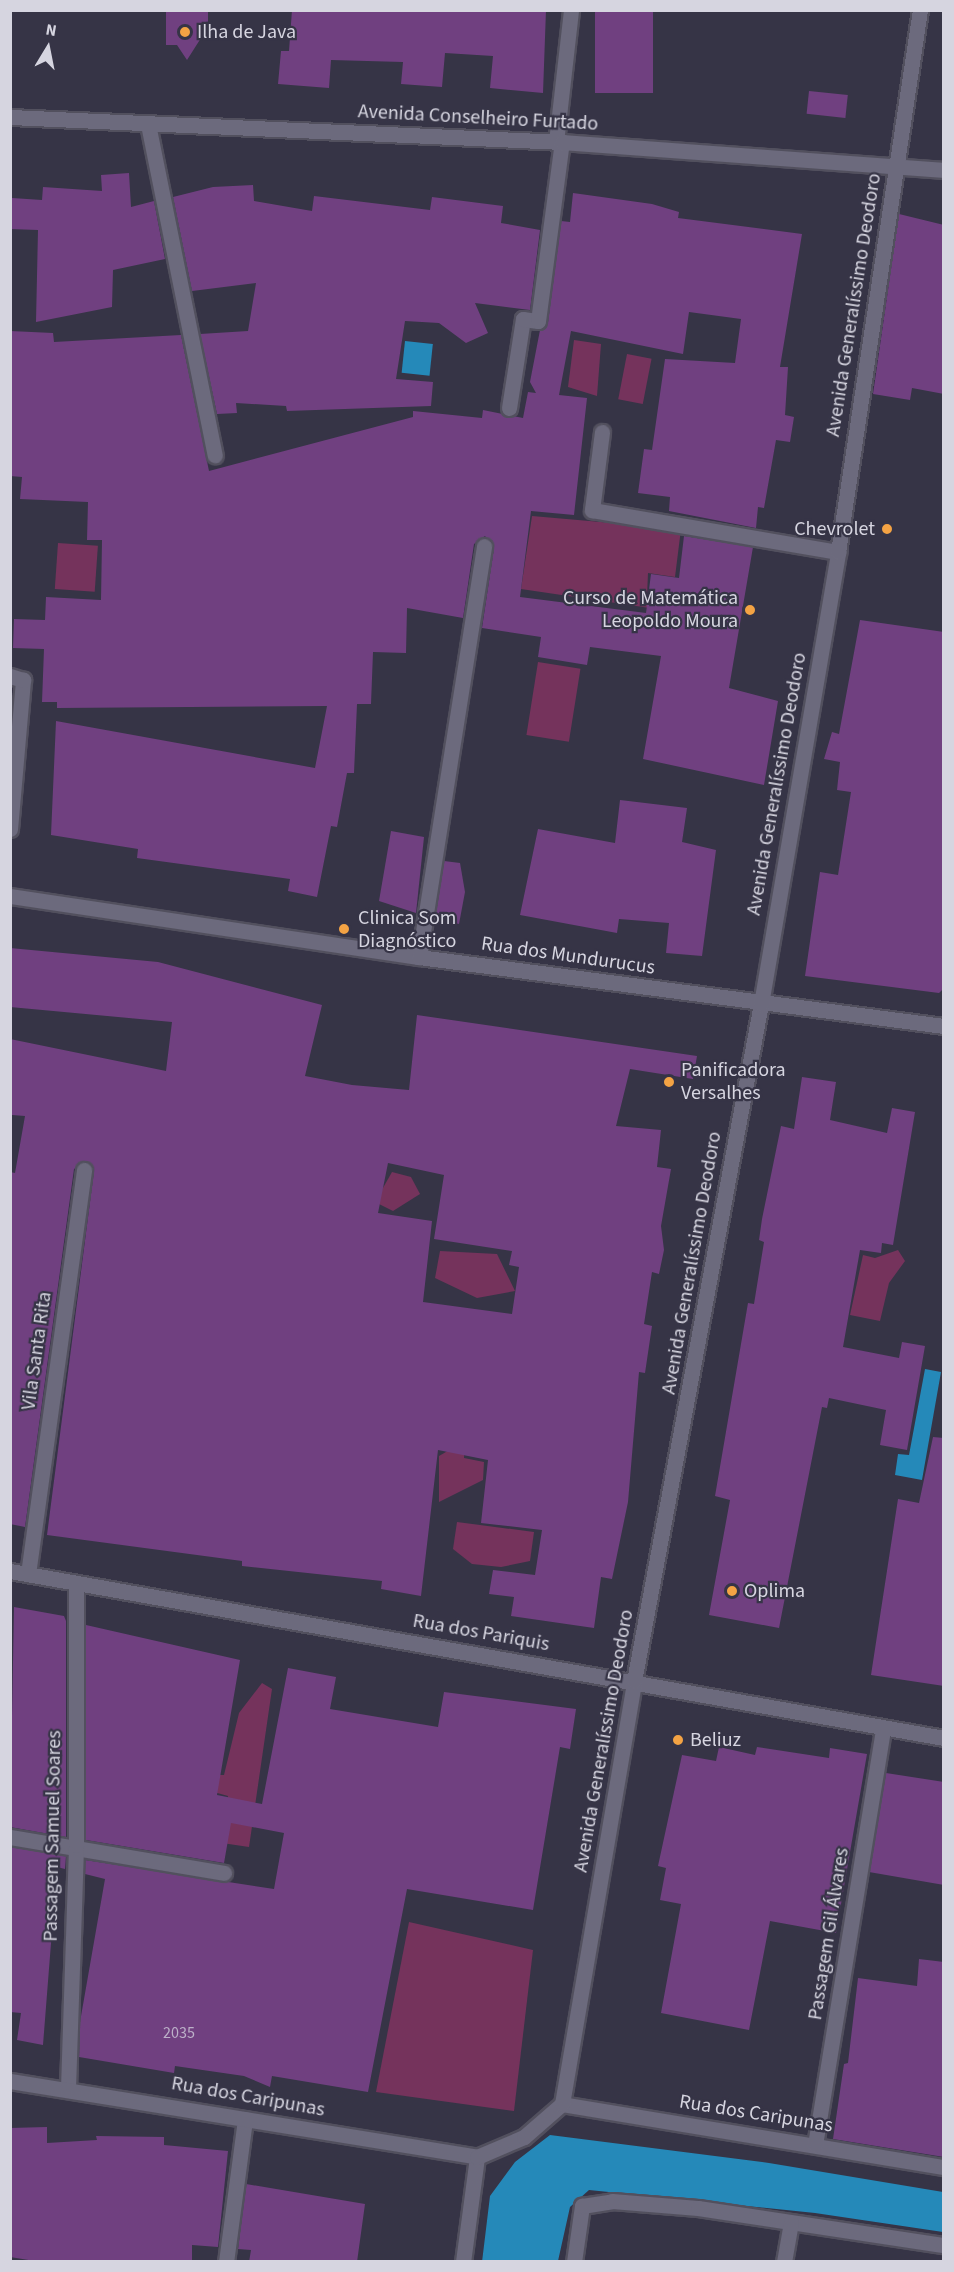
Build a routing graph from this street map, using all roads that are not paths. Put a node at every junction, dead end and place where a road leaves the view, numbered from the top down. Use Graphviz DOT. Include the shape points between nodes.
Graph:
graph roads {
  1 [pos="572,10"];
  2 [pos="920,10"];
  3 [pos="10,117"];
  4 [pos="148,124"];
  5 [pos="559,142"];
  6 [pos="896,167"];
  7 [pos="944,170"];
  8 [pos="509,408"];
  9 [pos="602,432"];
  10 [pos="215,454"];
  11 [pos="483,546"];
  12 [pos="838,552"];
  13 [pos="17,678"];
  14 [pos="10,829"];
  15 [pos="10,896"];
  16 [pos="419,957"];
  17 [pos="761,1004"];
  18 [pos="944,1026"];
  19 [pos="84,1170"];
  20 [pos="10,1571"];
  21 [pos="28,1574"];
  22 [pos="76,1584"];
  23 [pos="634,1681"];
  24 [pos="884,1729"];
  25 [pos="944,1738"];
  26 [pos="10,1837"];
  27 [pos="76,1845"];
  28 [pos="224,1873"];
  29 [pos="10,2080"];
  30 [pos="68,2088"];
  31 [pos="562,2104"];
  32 [pos="245,2119"];
  33 [pos="815,2145"];
  34 [pos="477,2157"];
  35 [pos="944,2167"];
  36 [pos="791,2223"];
  37 [pos="944,2245"];
  38 [pos="226,2262"];
  39 [pos="463,2262"];
  40 [pos="574,2262"];
  41 [pos="784,2262"];
  1 -- 5 [label="street"];
  2 -- 6 [label="street, Avenida Generalíssimo Deodoro"];
  3 -- 4 [label="street, Avenida Conselheiro Furtado"];
  4 -- 5 [label="street, Avenida Conselheiro Furtado"];
  4 -- 10 [label="street"];
  5 -- 6 [label="street, Avenida Conselheiro Furtado"];
  5 -- 8 [label="street" via="538,321 523,319"];
  6 -- 7 [label="street, Avenida Conselheiro Furtado"];
  6 -- 12 [label="street, Avenida Generalíssimo Deodoro"];
  9 -- 12 [label="street" via="592,510"];
  11 -- 16 [label="street"];
  12 -- 17 [label="street, Avenida Generalíssimo Deodoro"];
  13 -- 14 [label="street"];
  15 -- 16 [label="street, Rua dos Mundurucus"];
  16 -- 17 [label="street, Rua dos Mundurucus"];
  17 -- 18 [label="street, Rua dos Mundurucus"];
  17 -- 23 [label="street, Avenida Generalíssimo Deodoro"];
  19 -- 21 [label="street, Vila Santa Rita"];
  20 -- 21 [label="street, Rua dos Pariquis"];
  21 -- 22 [label="street, Rua dos Pariquis"];
  22 -- 23 [label="street, Rua dos Pariquis"];
  22 -- 27 [label="street, Passagem Samuel Soares"];
  23 -- 24 [label="street, Rua dos Pariquis"];
  23 -- 31 [label="street, Avenida Generalíssimo Deodoro"];
  24 -- 25 [label="street, Rua dos Pariquis"];
  24 -- 33 [label="street, Passagem Gil Álvares"];
  26 -- 27 [label="street"];
  27 -- 28 [label="street"];
  27 -- 30 [label="street, Passagem Samuel Soares"];
  29 -- 30 [label="street, Rua dos Caripunas"];
  30 -- 32 [label="street, Rua dos Caripunas"];
  31 -- 33 [label="street, Rua dos Caripunas"];
  31 -- 34 [label="street" via="524,2137"];
  32 -- 34 [label="street, Rua dos Caripunas"];
  32 -- 38 [label="street"];
  33 -- 35 [label="street, Rua dos Caripunas"];
  34 -- 39 [label="street"];
  36 -- 37 [label="street"];
  36 -- 40 [label="street" via="612,2201 582,2206"];
  36 -- 41 [label="street"];
}
